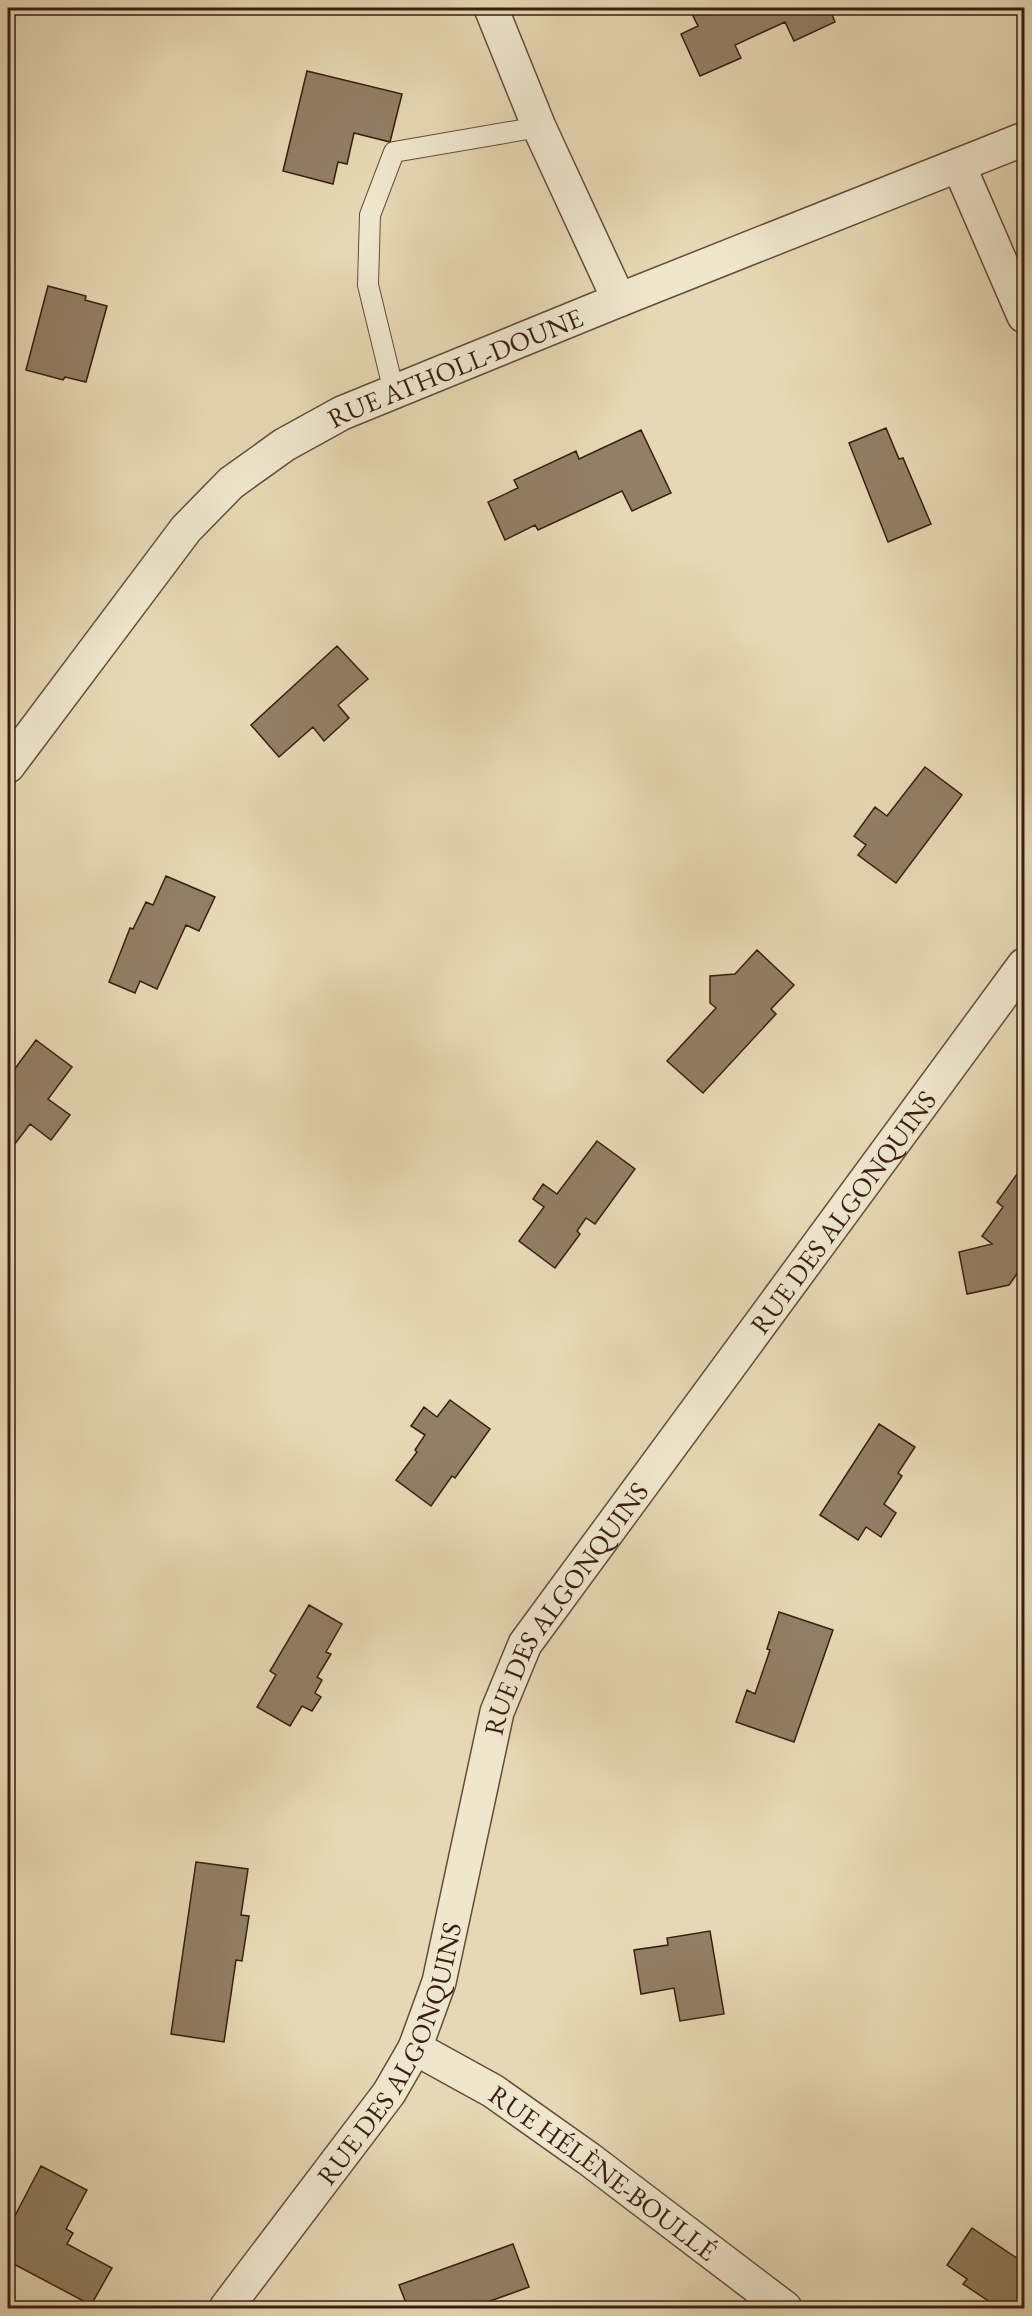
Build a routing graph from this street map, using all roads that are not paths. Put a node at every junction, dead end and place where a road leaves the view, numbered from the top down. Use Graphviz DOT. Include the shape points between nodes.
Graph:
graph roads {
  1 [pos="490,8"];
  2 [pos="539,127"];
  3 [pos="1024,139"];
  4 [pos="959,166"];
  5 [pos="619,300"];
  6 [pos="1024,316"];
  7 [pos="394,392"];
  8 [pos="8,766"];
  9 [pos="1024,965"];
  10 [pos="415,2048"];
  11 [pos="226,2308"];
  12 [pos="785,2308"];
  1 -- 2 [label="street"];
  2 -- 5 [label="street"];
  2 -- 7 [label="lane" via="394,152 370,215 368,285"];
  3 -- 4 [label="street, RUE ATHOLL-DOUNE"];
  4 -- 5 [label="street, RUE ATHOLL-DOUNE"];
  4 -- 6 [label="street"];
  5 -- 7 [label="street, RUE ATHOLL-DOUNE"];
  7 -- 8 [label="street, RUE ATHOLL-DOUNE" via="342,413 284,445 231,483 186,529"];
  9 -- 10 [label="street, RUE DES ALGONQUINS" via="525,1644 498,1712 439,1982"];
  10 -- 11 [label="street, RUE DES ALGONQUINS" via="389,2093"];
  10 -- 12 [label="street, RUE HÉLÈNE-BOULLÉ" via="503,2098"];
}
